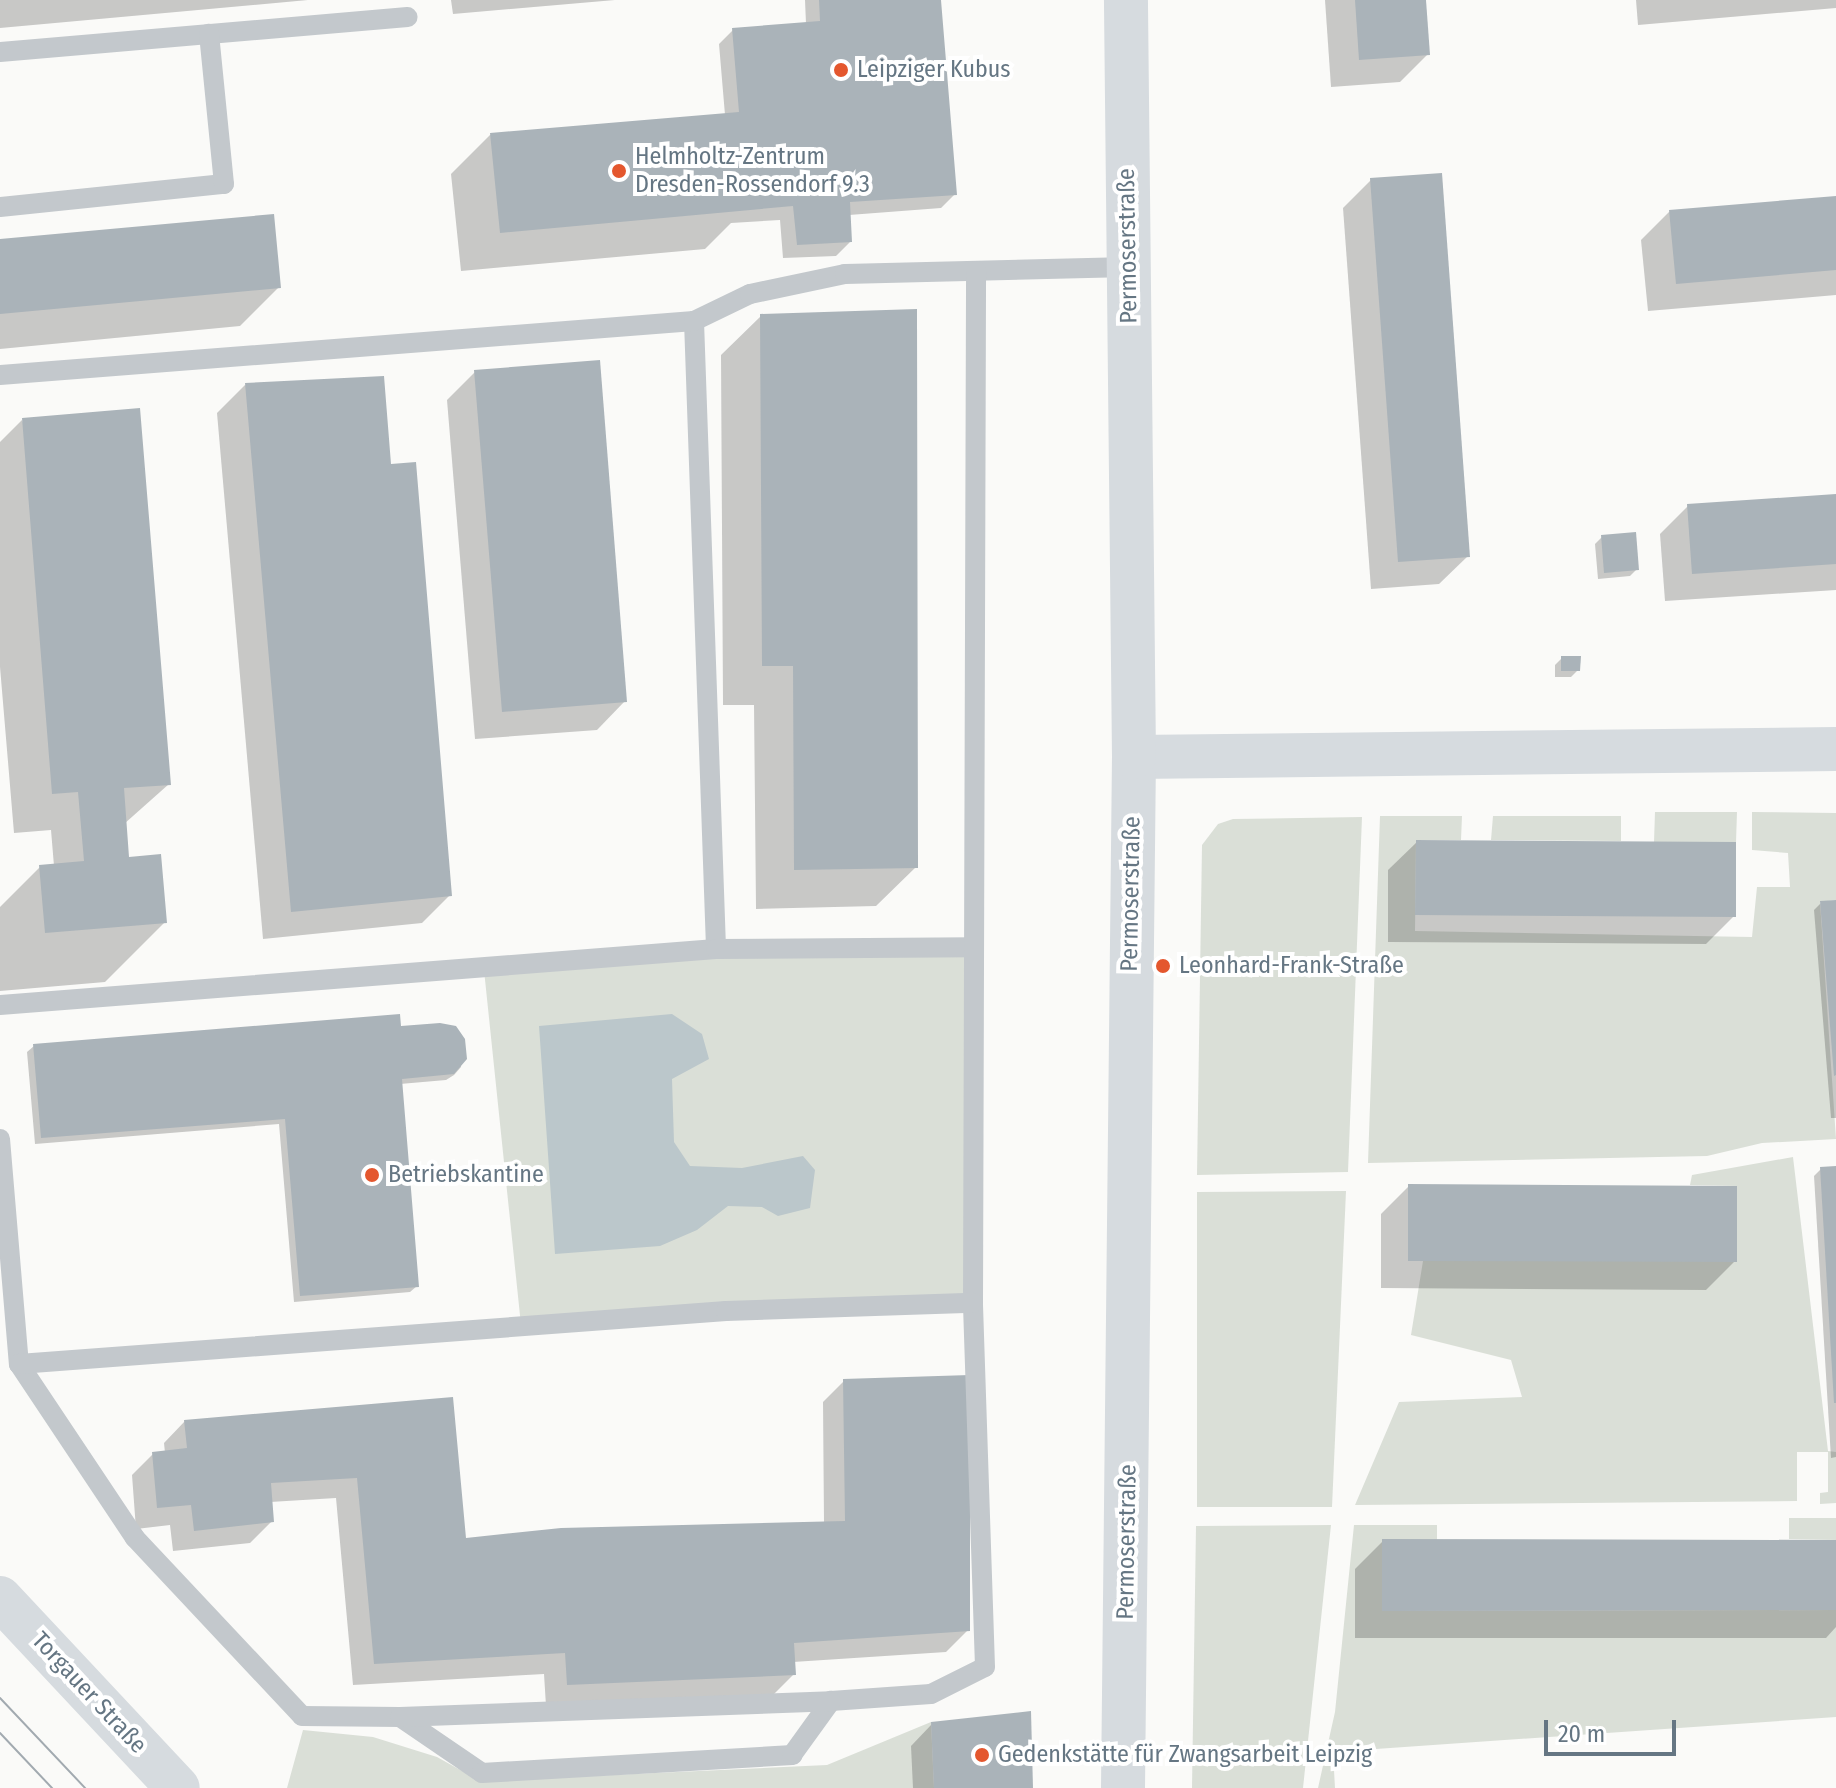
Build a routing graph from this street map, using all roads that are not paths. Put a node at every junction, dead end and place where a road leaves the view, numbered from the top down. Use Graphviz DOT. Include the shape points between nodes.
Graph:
graph roads {
  1 [pos="1126,0"];
  2 [pos="407,17"];
  3 [pos="209,34"];
  4 [pos="0,52"];
  5 [pos="0,207"];
  6 [pos="1129,267"];
  7 [pos="976,271"];
  8 [pos="694,321"];
  9 [pos="0,375"];
  10 [pos="1836,749"];
  11 [pos="1134,757"];
  12 [pos="972,947"];
  13 [pos="716,949"];
  14 [pos="0,1005"];
  15 [pos="0,1139"];
  16 [pos="973,1303"];
  17 [pos="19,1364"];
  18 [pos="0,1598"];
  19 [pos="831,1701"];
  20 [pos="400,1717"];
  21 [pos="178,1788"];
  22 [pos="1123,1788"];
  1 -- 6 [label="main road, Permoserstraße"];
  2 -- 3 [label="lane"];
  3 -- 4 [label="lane"];
  3 -- 5 [label="lane" via="224,184"];
  6 -- 7 [label="lane"];
  6 -- 11 [label="main road, Permoserstraße"];
  7 -- 8 [label="lane" via="795,280"];
  7 -- 12 [label="lane"];
  8 -- 9 [label="lane"];
  8 -- 13 [label="lane"];
  10 -- 11 [label="main road"];
  11 -- 22 [label="main road, Permoserstraße"];
  12 -- 13 [label="lane"];
  12 -- 16 [label="lane"];
  13 -- 14 [label="lane"];
  15 -- 17 [label="lane"];
  16 -- 17 [label="lane" via="695,1313"];
  16 -- 19 [label="lane" via="985,1667 931,1694"];
  17 -- 20 [label="lane" via="135,1538 302,1716"];
  18 -- 21 [label="main road, Torgauer Straße"];
  19 -- 20 [label="lane"];
  19 -- 20 [label="lane" via="792,1755 482,1773"];
}
